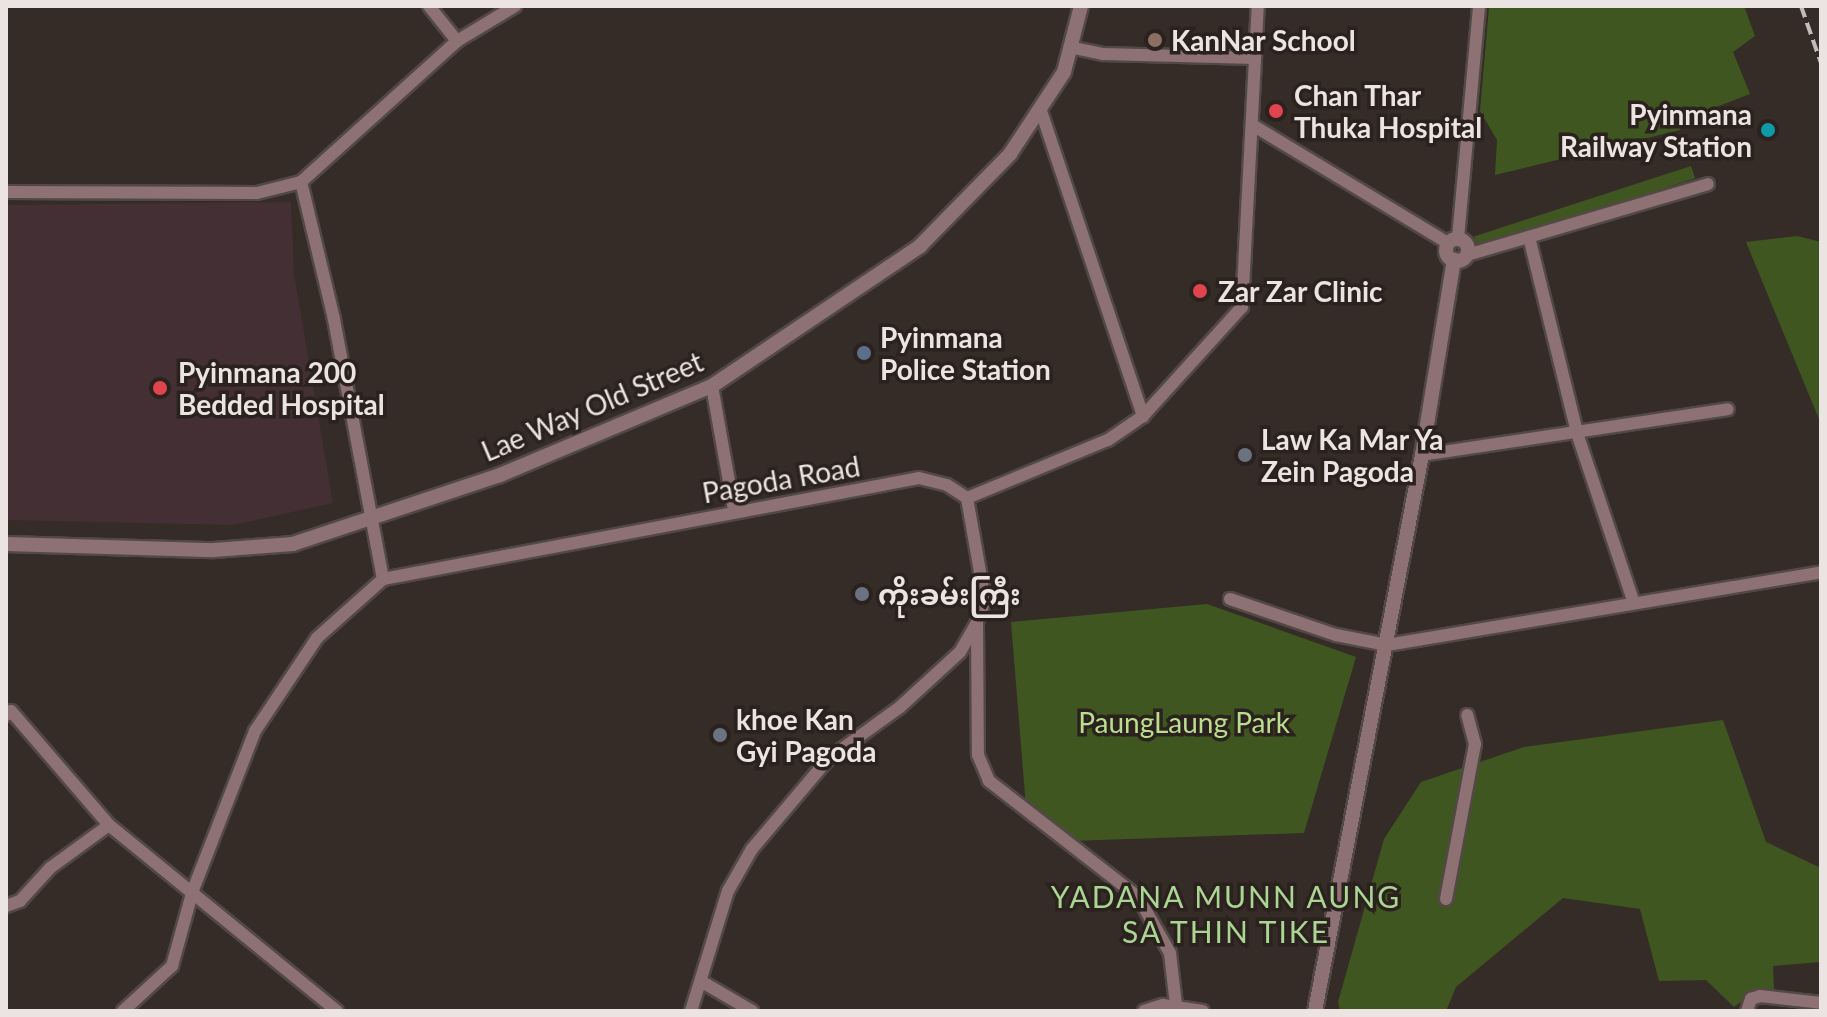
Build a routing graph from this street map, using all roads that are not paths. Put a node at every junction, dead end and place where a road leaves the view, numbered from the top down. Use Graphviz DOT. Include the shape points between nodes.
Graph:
graph roads {
  1 [pos="429,6"];
  2 [pos="515,6"];
  3 [pos="1081,6"];
  4 [pos="1258,6"];
  5 [pos="1479,6"];
  6 [pos="457,41"];
  7 [pos="1074,48"];
  8 [pos="1255,58"];
  9 [pos="1041,111"];
  10 [pos="1254,126"];
  11 [pos="301,182"];
  12 [pos="1708,184"];
  13 [pos="6,192"];
  14 [pos="1529,237"];
  15 [pos="1453,241"];
  16 [pos="1460,258"];
  17 [pos="712,386"];
  18 [pos="1728,409"];
  19 [pos="1143,416"];
  20 [pos="1577,433"];
  21 [pos="1422,455"];
  22 [pos="967,498"];
  23 [pos="734,509"];
  24 [pos="369,514"];
  25 [pos="6,544"];
  26 [pos="1821,572"];
  27 [pos="383,579"];
  28 [pos="1230,599"];
  29 [pos="1634,603"];
  30 [pos="977,622"];
  31 [pos="1387,645"];
  32 [pos="8,711"];
  33 [pos="1467,715"];
  34 [pos="109,825"];
  35 [pos="193,890"];
  36 [pos="1446,899"];
  37 [pos="6,906"];
  38 [pos="704,983"];
  39 [pos="1821,1003"];
  40 [pos="319,1005"];
  41 [pos="1176,1005"];
  42 [pos="123,1011"];
  43 [pos="337,1011"];
  44 [pos="691,1011"];
  45 [pos="752,1011"];
  46 [pos="1144,1011"];
  47 [pos="1203,1011"];
  48 [pos="1315,1011"];
  49 [pos="1747,1011"];
  1 -- 6 [label="street"];
  2 -- 6 [label="street"];
  3 -- 7 [label="street, Lae Way Old Street"];
  4 -- 8 [label="street"];
  5 -- 15 [label="street"];
  6 -- 11 [label="street"];
  7 -- 8 [label="street" via="1103,54"];
  7 -- 9 [label="street, Lae Way Old Street"];
  8 -- 10 [label="street"];
  9 -- 17 [label="street, Lae Way Old Street" via="1010,154 920,246"];
  9 -- 19 [label="street"];
  10 -- 15 [label="street"];
  10 -- 19 [label="street" via="1242,307"];
  11 -- 13 [label="street" via="257,193"];
  11 -- 24 [label="street" via="334,319"];
  12 -- 14 [label="street"];
  14 -- 16 [label="street"];
  14 -- 20 [label="street"];
  15 -- 16 [label="street" via="1446,253"];
  16 -- 21 [label="street"];
  17 -- 23 [label="street"];
  17 -- 24 [label="street, Lae Way Old Street" via="500,475"];
  18 -- 20 [label="street"];
  19 -- 22 [label="street" via="1108,440"];
  20 -- 21 [label="street"];
  20 -- 29 [label="street"];
  21 -- 31 [label="street"];
  22 -- 23 [label="street, Pagoda Road" via="947,485 919,478"];
  22 -- 30 [label="street" via="985,600"];
  23 -- 27 [label="street, Pagoda Road"];
  24 -- 25 [label="street, Lae Way Old Street" via="293,544 252,549"];
  24 -- 27 [label="street"];
  26 -- 29 [label="street"];
  27 -- 35 [label="street" via="317,638 288,676 255,731"];
  28 -- 31 [label="street" via="1336,635"];
  29 -- 31 [label="street"];
  30 -- 38 [label="street" via="960,652 828,759 752,849 728,891"];
  30 -- 41 [label="street" via="978,755 989,781 1138,897 1170,953"];
  31 -- 48 [label="street"];
  32 -- 34 [label="street"];
  33 -- 36 [label="street" via="1475,744"];
  34 -- 35 [label="street"];
  34 -- 37 [label="street" via="50,868 20,901"];
  35 -- 40 [label="street"];
  35 -- 42 [label="street" via="172,966"];
  38 -- 44 [label="street"];
  38 -- 45 [label="street"];
  39 -- 49 [label="street" via="1760,996 1751,999"];
  40 -- 43 [label="street"];
  41 -- 46 [label="street"];
  41 -- 47 [label="street"];
}
